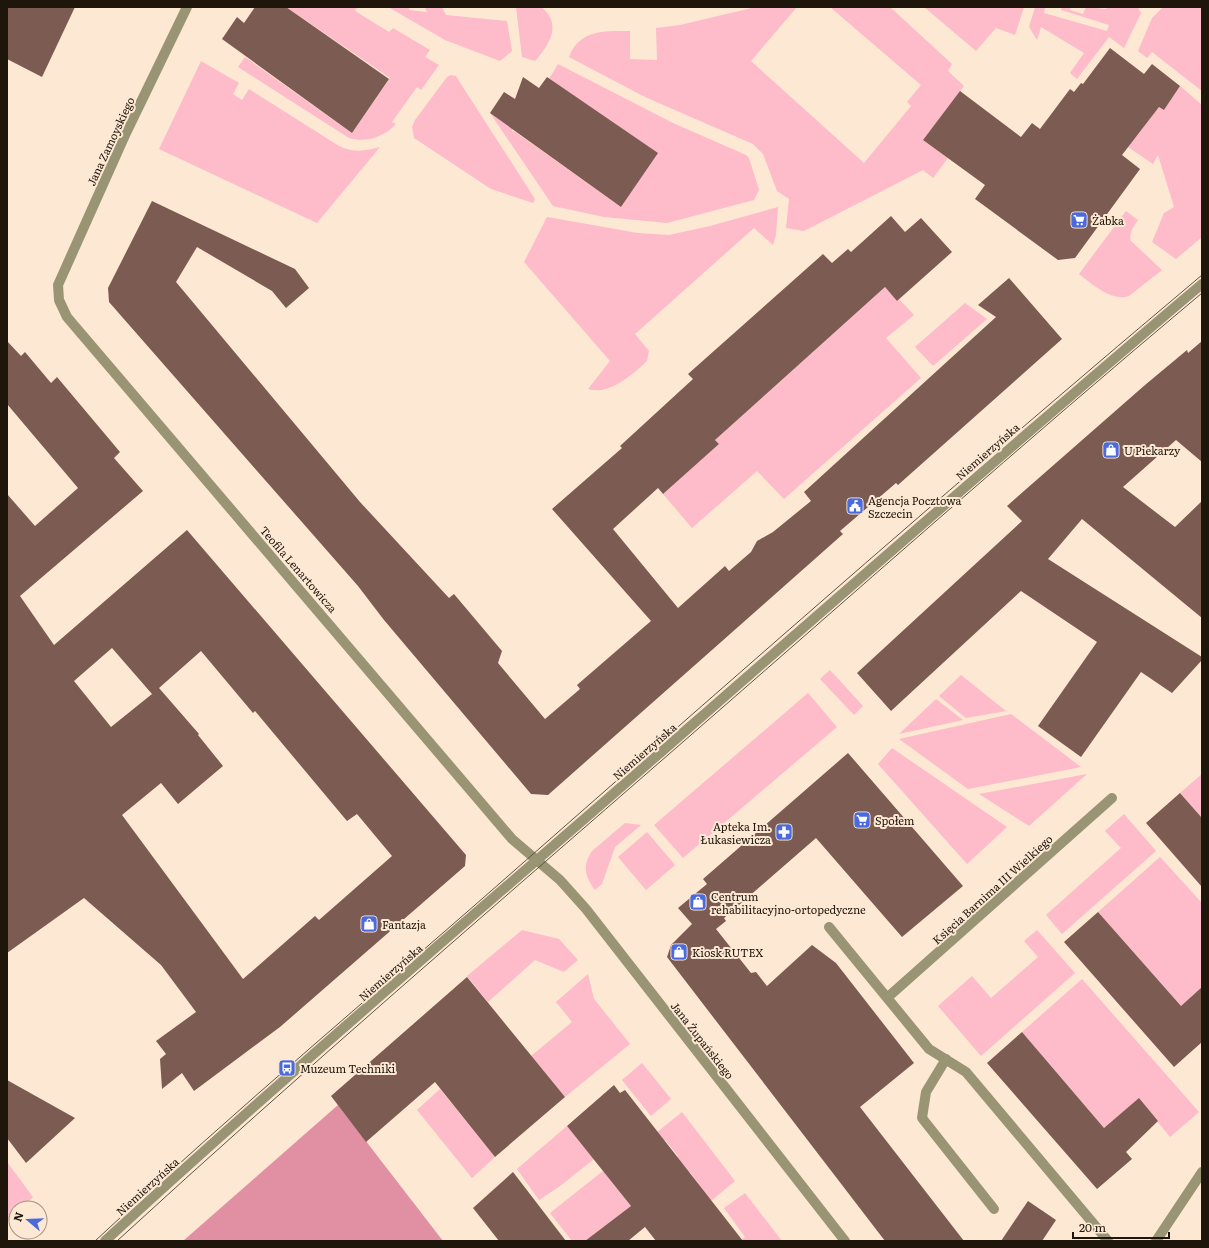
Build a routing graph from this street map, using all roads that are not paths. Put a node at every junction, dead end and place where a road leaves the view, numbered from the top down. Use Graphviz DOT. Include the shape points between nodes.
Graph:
graph roads {
  1 [pos="187,7"];
  2 [pos="1202,284"];
  3 [pos="58,285"];
  4 [pos="1112,798"];
  5 [pos="538,859"];
  6 [pos="828,927"];
  7 [pos="888,997"];
  8 [pos="946,1059"];
  9 [pos="1202,1172"];
  10 [pos="994,1209"];
  11 [pos="105,1241"];
  12 [pos="845,1241"];
  13 [pos="1108,1241"];
  14 [pos="1156,1241"];
  1 -- 3 [label="street, Jana Zamoyskiego" via="126,133"];
  2 -- 5 [label="street, Niemierzyńska" via="1065,399"];
  3 -- 5 [label="street, Teofila Lenartowicza" via="59,300 67,317 512,839"];
  4 -- 7 [label="street, Księcia Barnima III Wielkiego"];
  5 -- 11 [label="street, Niemierzyńska"];
  5 -- 12 [label="street, Jana Żupańskiego" via="560,880 594,920"];
  6 -- 7 [label="street"];
  7 -- 8 [label="street" via="929,1049"];
  8 -- 10 [label="street" via="926,1092 922,1118"];
  8 -- 13 [label="street" via="966,1072"];
  9 -- 14 [label="street"];
}
